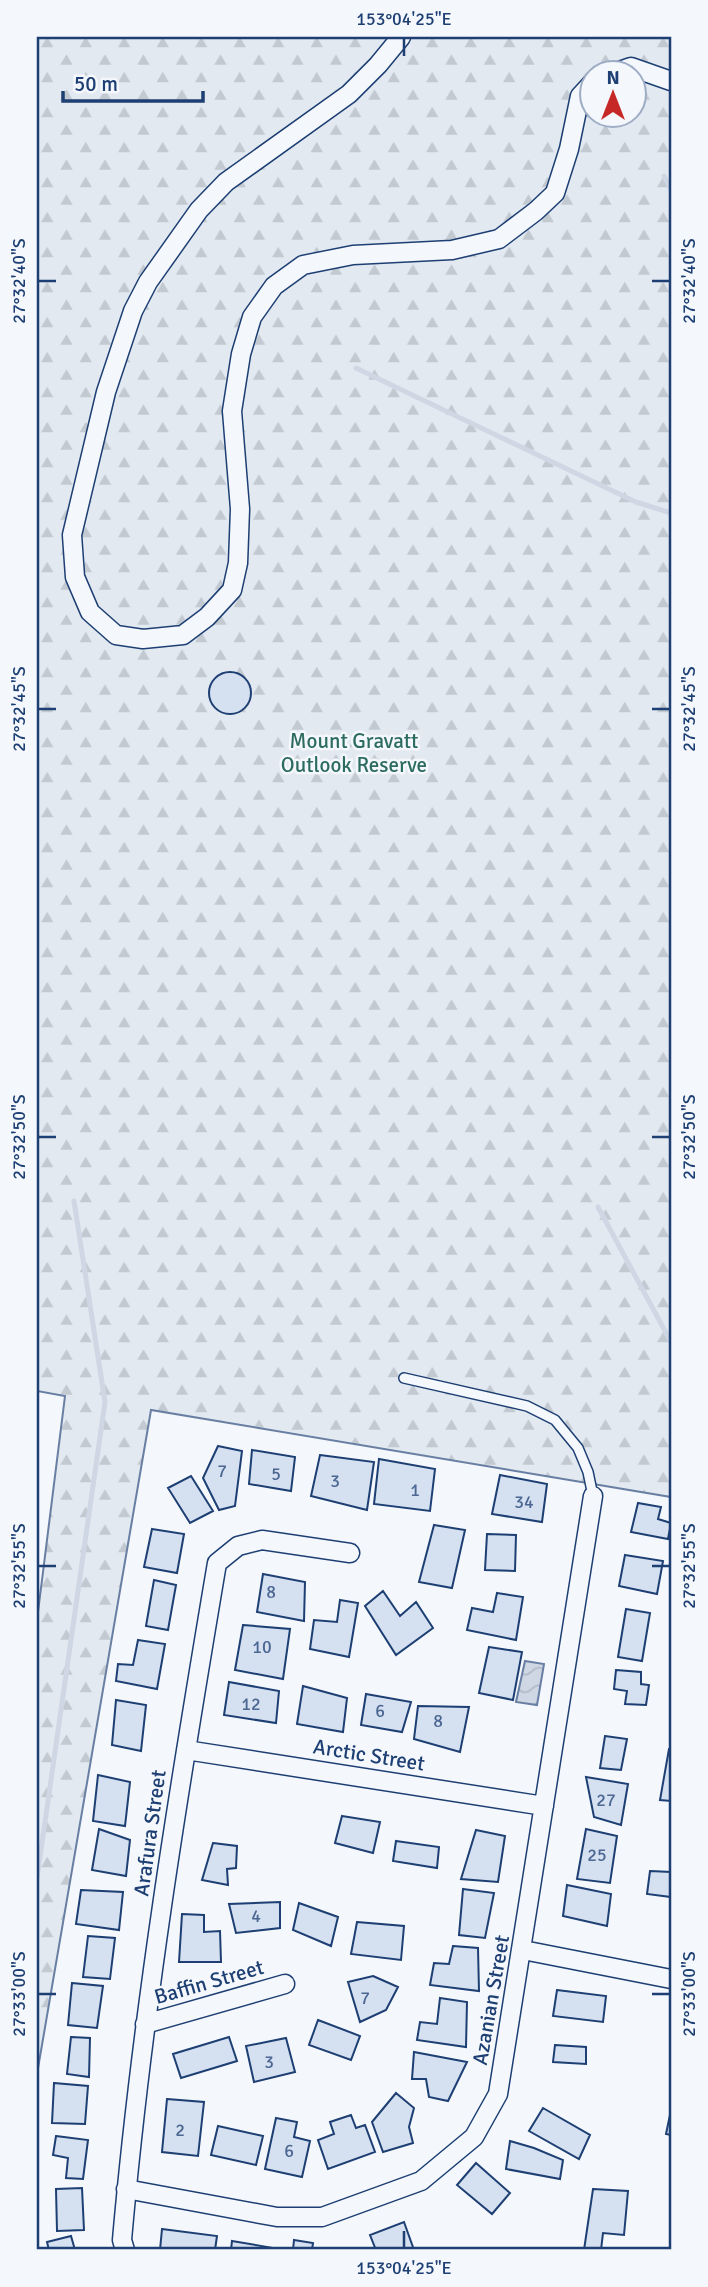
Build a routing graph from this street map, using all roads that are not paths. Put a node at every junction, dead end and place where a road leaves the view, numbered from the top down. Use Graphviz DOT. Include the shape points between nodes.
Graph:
graph roads {
  1 [pos="401,37"];
  2 [pos="648,73"];
  3 [pos="671,80"];
  4 [pos="578,106"];
  5 [pos="404,1378"];
  6 [pos="593,1496"];
  7 [pos="350,1553"];
  8 [pos="186,1750"];
  9 [pos="544,1806"];
  10 [pos="523,1950"];
  11 [pos="671,1979"];
  12 [pos="285,1984"];
  13 [pos="145,2024"];
  14 [pos="126,2189"];
  15 [pos="125,2250"];
  1 -- 4 [label="street" via="349,94 226,182 199,210 148,282 133,312 106,392 72,535 75,577 90,612 116,635 143,639 183,635 232,590 240,509 232,411 252,317 274,286 303,265 352,255 452,250 499,239 555,193"];
  2 -- 3 [label="street"];
  5 -- 6 [label="lane" via="527,1406 555,1420 578,1448"];
  6 -- 9 [label="street, Azanian Street"];
  7 -- 8 [label="street, Arafura Street" via="262,1540 238,1546 217,1563"];
  8 -- 9 [label="street, Arctic Street"];
  8 -- 13 [label="street, Arafura Street"];
  9 -- 10 [label="street, Azanian Street"];
  10 -- 11 [label="street"];
  10 -- 14 [label="street, Azanian Street" via="498,2094 474,2137 421,2181 322,2217 277,2217"];
  12 -- 13 [label="street, Baffin Street"];
  13 -- 14 [label="street, Arafura Street"];
  14 -- 15 [label="street, Arafura Street"];
}
